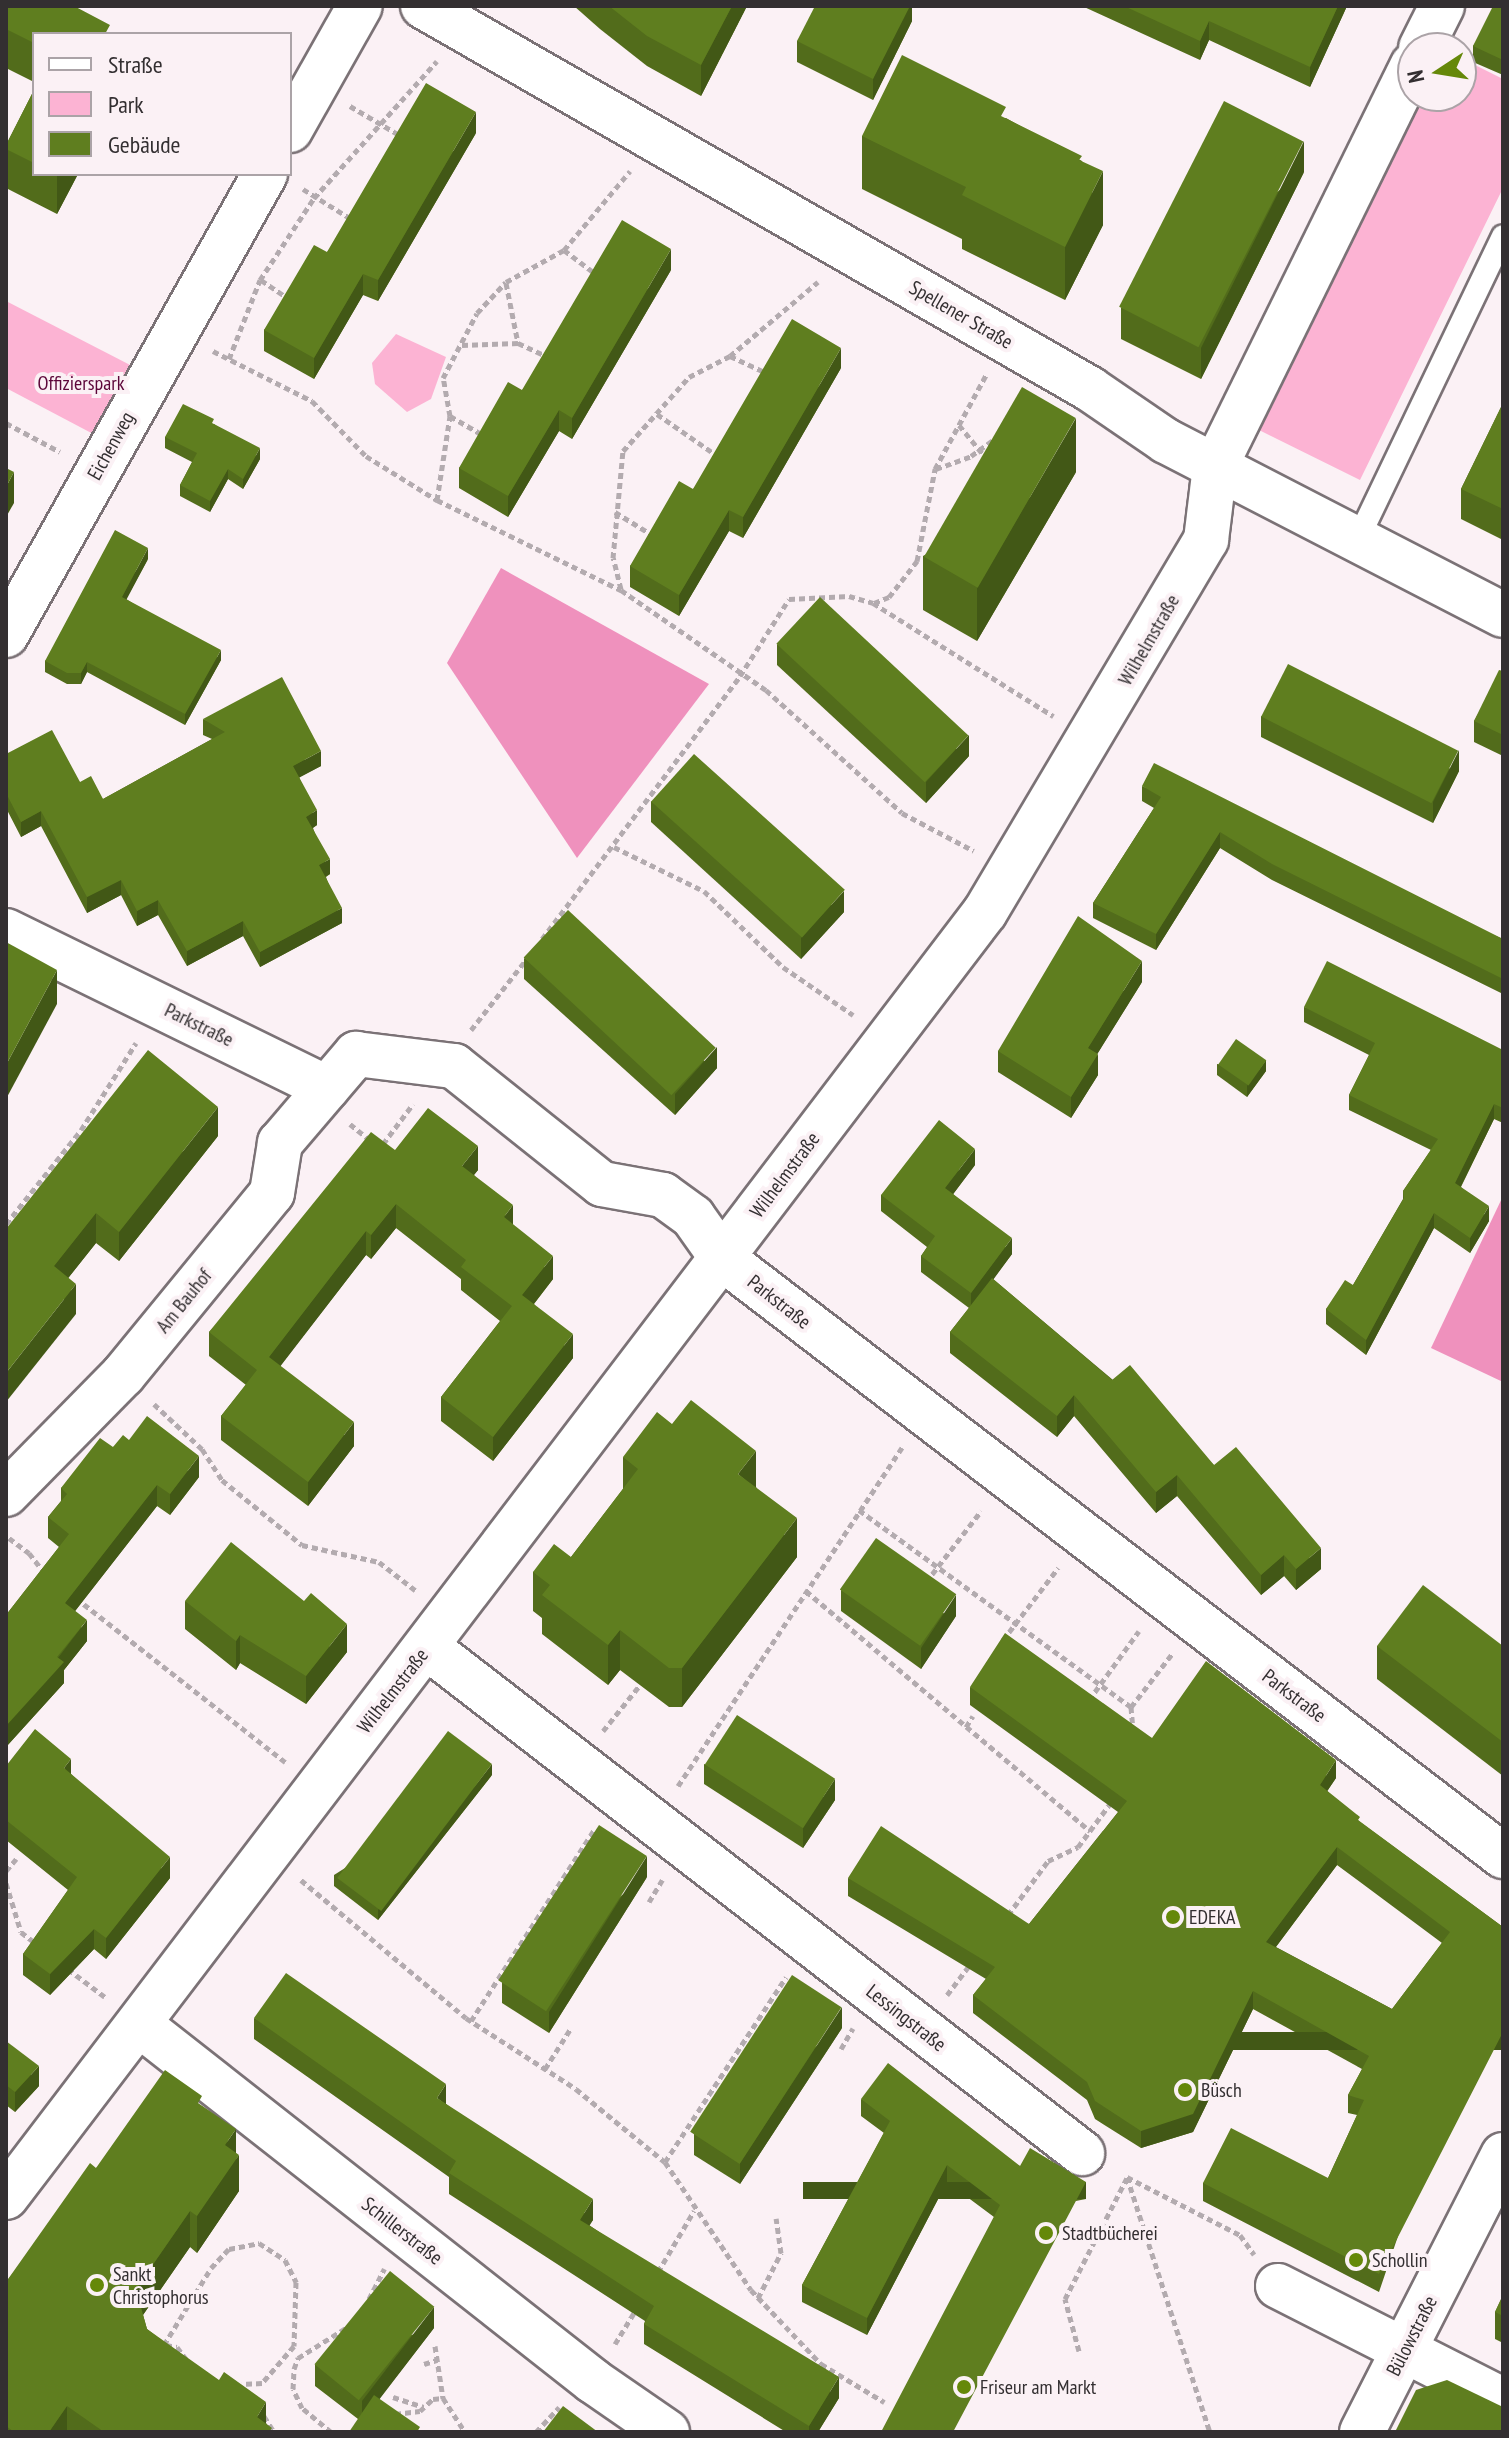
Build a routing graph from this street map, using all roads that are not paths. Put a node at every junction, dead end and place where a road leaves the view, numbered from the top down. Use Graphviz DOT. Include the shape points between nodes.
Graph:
graph roads {
  1 [pos="360,6"];
  2 [pos="423,6"];
  3 [pos="1442,6"];
  4 [pos="1429,32"];
  5 [pos="1397,97"];
  6 [pos="292,127"];
  7 [pos="279,178"];
  8 [pos="1503,236"];
  9 [pos="1215,467"];
  10 [pos="1356,543"];
  11 [pos="1503,615"];
  12 [pos="6,635"];
  13 [pos="6,931"];
  14 [pos="322,1093"];
  15 [pos="722,1258"];
  16 [pos="6,1494"];
  17 [pos="439,1632"];
  18 [pos="1503,1856"];
  19 [pos="140,2025"];
  20 [pos="1082,2153"];
  21 [pos="1503,2155"];
  22 [pos="6,2197"];
  23 [pos="1278,2286"];
  24 [pos="1403,2354"];
  25 [pos="1503,2400"];
  26 [pos="667,2432"];
  27 [pos="1362,2432"];
  1 -- 6 [label="street"];
  2 -- 9 [label="street, Spellener Straße"];
  3 -- 4 [label="street"];
  5 -- 9 [label="street, Wilhelmstraße"];
  7 -- 12 [label="street, Eichenweg" via="175,331"];
  8 -- 10 [label="lane"];
  9 -- 10 [label="street, Spellener Straße"];
  9 -- 15 [label="street, Wilhelmstraße" via="1206,540 1011,870"];
  10 -- 11 [label="street, Spellener Straße"];
  13 -- 14 [label="street, Parkstraße"];
  14 -- 15 [label="street, Parkstraße" via="356,1054 454,1066 602,1184 663,1195 693,1217"];
  14 -- 16 [label="street, Am Bauhof" via="280,1143 272,1193 123,1375"];
  15 -- 17 [label="street, Wilhelmstraße"];
  15 -- 18 [label="street, Parkstraße"];
  17 -- 19 [label="street, Wilhelmstraße"];
  17 -- 20 [label="street, Lessingstraße" via="617,1795"];
  19 -- 22 [label="street, Wilhelmstraße"];
  19 -- 26 [label="street, Schillerstraße" via="593,2381"];
  21 -- 24 [label="street, Bülowstraße"];
  23 -- 24 [label="street"];
  24 -- 25 [label="street"];
  24 -- 27 [label="street, Bülowstraße"];
}
